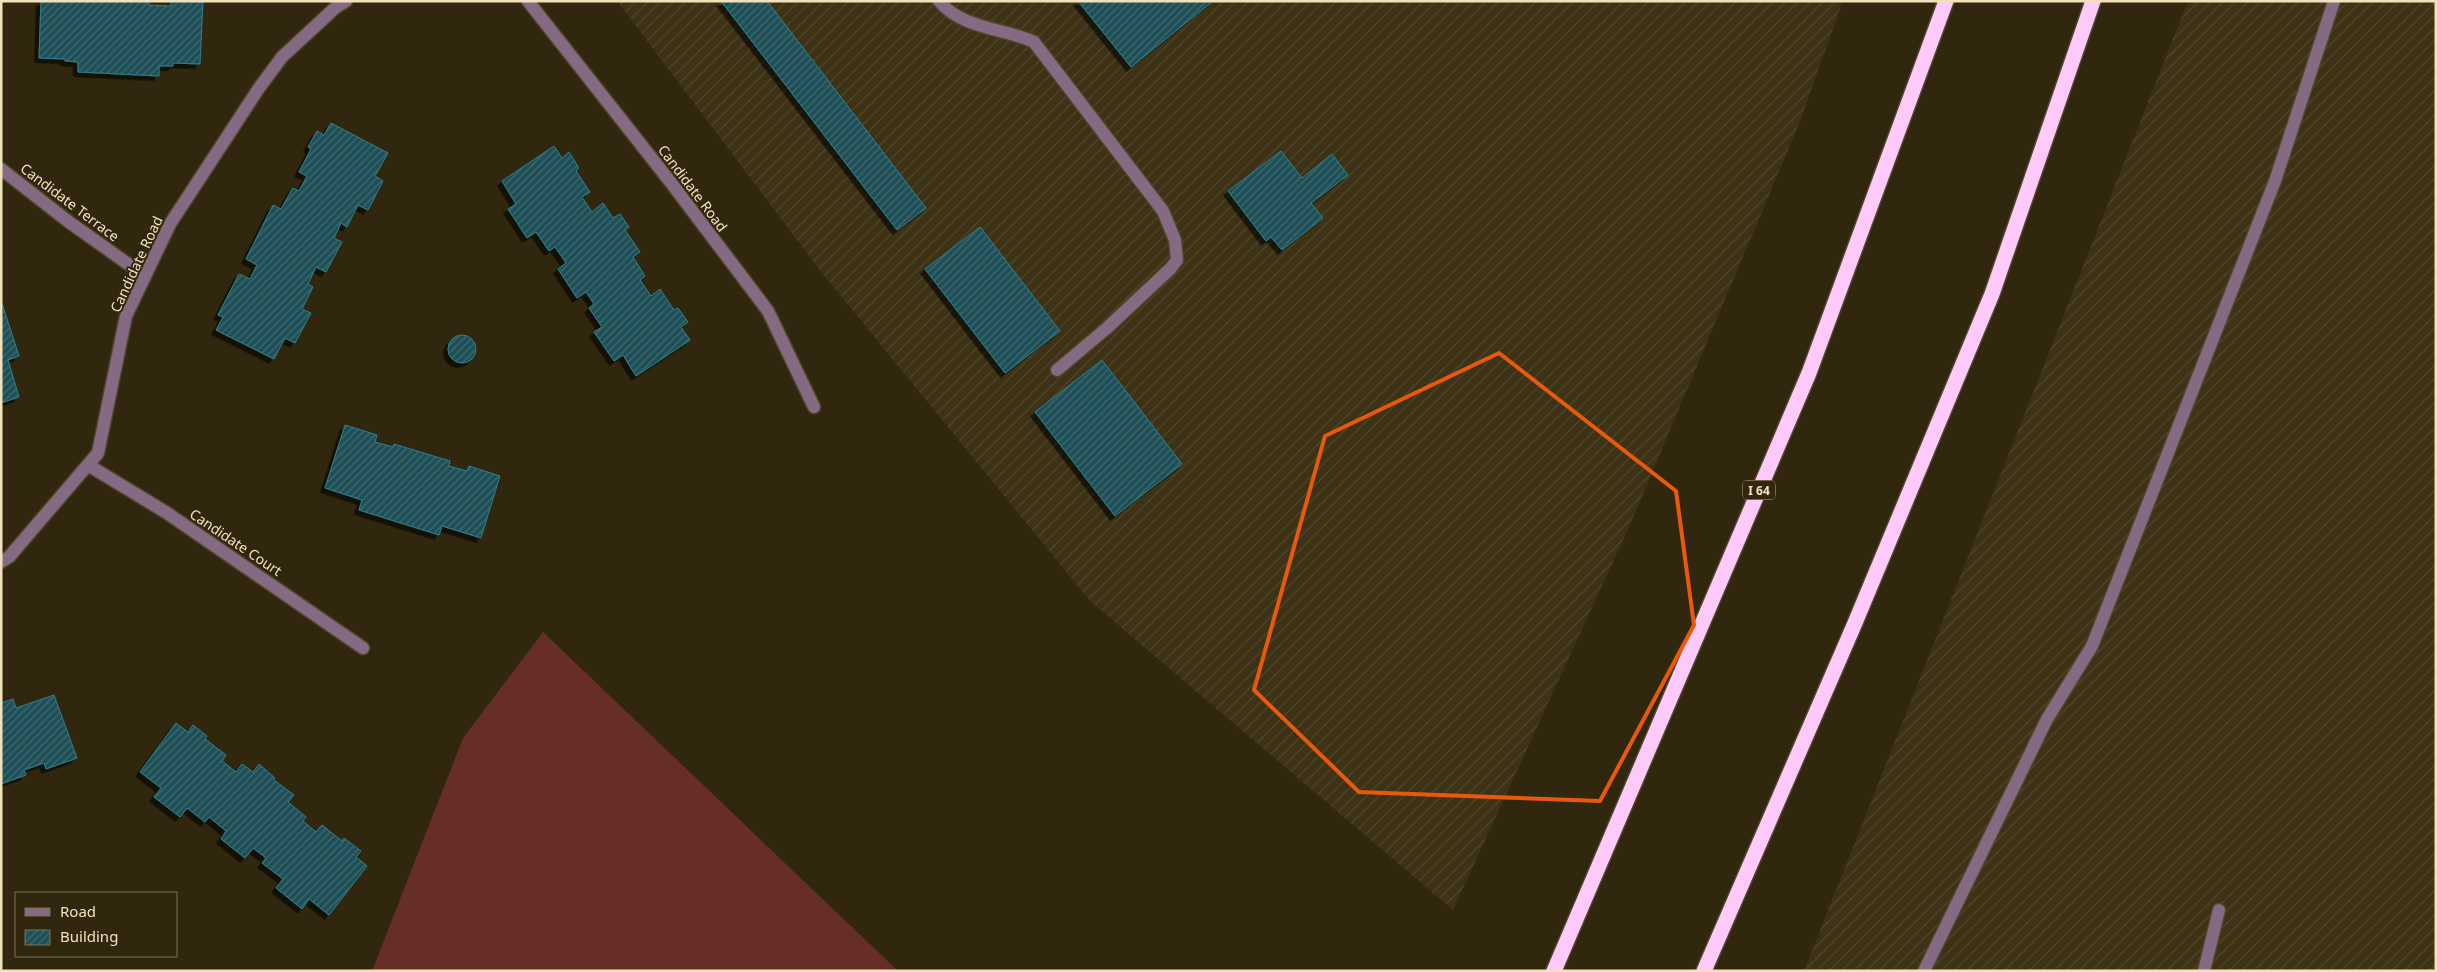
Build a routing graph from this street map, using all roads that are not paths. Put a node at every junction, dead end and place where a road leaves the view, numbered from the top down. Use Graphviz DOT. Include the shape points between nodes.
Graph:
graph roads {
  1 [pos="346,1"];
  2 [pos="528,1"];
  3 [pos="939,1"];
  4 [pos="1946,1"];
  5 [pos="2093,1"];
  6 [pos="2334,1"];
  7 [pos="1,169"];
  8 [pos="145,276"];
  9 [pos="1057,370"];
  10 [pos="814,407"];
  11 [pos="88,465"];
  12 [pos="1,562"];
  13 [pos="363,648"];
  14 [pos="2219,910"];
  15 [pos="1554,971"];
  16 [pos="1704,971"];
  17 [pos="1924,971"];
  18 [pos="2204,971"];
  1 -- 8 [label="street, Candidate Road" via="282,57 258,88 170,224"];
  2 -- 10 [label="street, Candidate Road" via="768,312"];
  3 -- 9 [label="street" via="948,12 1034,42 1163,211 1175,240 1177,260 1171,268"];
  4 -- 15 [label="highway, I 64" via="1809,373"];
  5 -- 16 [label="highway" via="1992,294"];
  6 -- 17 [label="street" via="2275,181 2092,646 2047,719"];
  7 -- 8 [label="street, Candidate Terrace"];
  8 -- 11 [label="street, Candidate Road" via="126,316 98,453"];
  11 -- 12 [label="street, Candidate Road" via="9,557"];
  11 -- 13 [label="street, Candidate Court" via="167,513"];
  14 -- 18 [label="street"];
}
